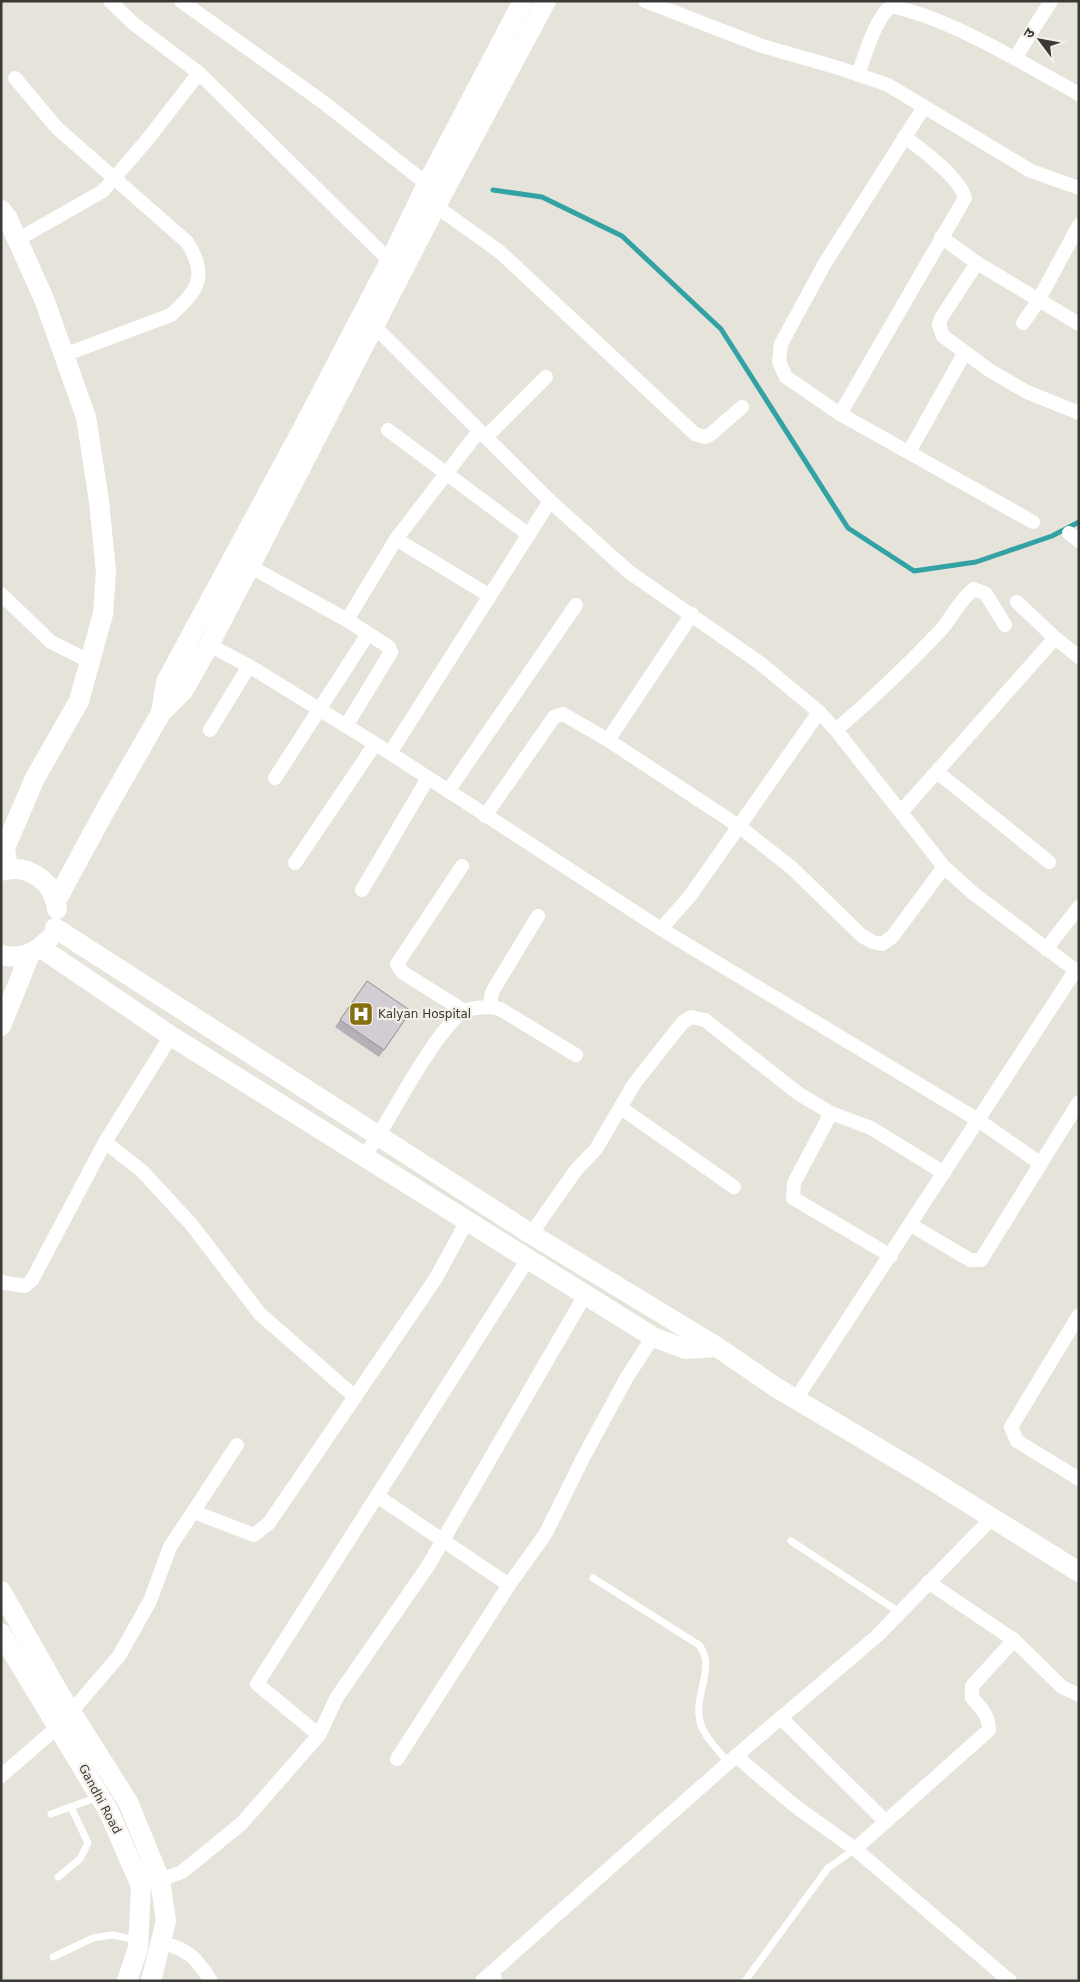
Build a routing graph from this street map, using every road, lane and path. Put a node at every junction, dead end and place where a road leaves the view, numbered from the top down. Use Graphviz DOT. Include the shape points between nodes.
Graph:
graph roads {
  1 [pos="180,1"];
  2 [pos="523,1"];
  3 [pos="546,1"];
  4 [pos="644,1"];
  5 [pos="1051,1"];
  6 [pos="114,2"];
  7 [pos="1015,58"];
  8 [pos="199,73"];
  9 [pos="858,75"];
  10 [pos="15,78"];
  11 [pos="1079,94"];
  12 [pos="924,107"];
  13 [pos="904,137"];
  14 [pos="115,179"];
  15 [pos="1079,188"];
  16 [pos="428,195"];
  17 [pos="1,210"];
  18 [pos="1079,225"];
  19 [pos="941,237"];
  20 [pos="17,240"];
  21 [pos="977,263"];
  22 [pos="396,267"];
  23 [pos="1039,299"];
  24 [pos="1023,324"];
  25 [pos="1079,324"];
  26 [pos="375,326"];
  27 [pos="965,352"];
  28 [pos="64,355"];
  29 [pos="546,377"];
  30 [pos="742,407"];
  31 [pos="1079,412"];
  32 [pos="840,414"];
  33 [pos="388,430"];
  34 [pos="482,434"];
  35 [pos="909,452"];
  36 [pos="445,475"];
  37 [pos="550,502"];
  38 [pos="1033,522"];
  39 [pos="529,535"];
  40 [pos="396,539"];
  41 [pos="251,567"];
  42 [pos="1,594"];
  43 [pos="490,596"];
  44 [pos="1017,602"];
  45 [pos="576,605"];
  46 [pos="692,614"];
  47 [pos="347,620"];
  48 [pos="1005,625"];
  49 [pos="368,634"];
  50 [pos="1055,638"];
  51 [pos="209,645"];
  52 [pos="1079,657"];
  53 [pos="91,662"];
  54 [pos="249,666"];
  55 [pos="319,709"];
  56 [pos="819,712"];
  57 [pos="161,713"];
  58 [pos="346,726"];
  59 [pos="210,730"];
  60 [pos="836,730"];
  61 [pos="608,740"];
  62 [pos="375,744"];
  63 [pos="390,753"];
  64 [pos="937,772"];
  65 [pos="275,778"];
  66 [pos="428,778"];
  67 [pos="448,791"];
  68 [pos="901,812"];
  69 [pos="485,816"];
  70 [pos="740,827"];
  71 [pos="1049,862"];
  72 [pos="295,863"];
  73 [pos="462,866"];
  74 [pos="944,867"];
  75 [pos="4,870"];
  76 [pos="362,890"];
  77 [pos="56,901"];
  78 [pos="1079,907"];
  79 [pos="538,916"];
  80 [pos="55,928"];
  81 [pos="661,929"];
  82 [pos="1046,949"];
  83 [pos="35,951"];
  84 [pos="1,955"];
  85 [pos="1077,972"];
  86 [pos="490,1007"];
  87 [pos="464,1011"];
  88 [pos="1,1026"];
  89 [pos="170,1036"];
  90 [pos="576,1055"];
  91 [pos="1079,1102"];
  92 [pos="621,1108"];
  93 [pos="831,1113"];
  94 [pos="978,1120"];
  95 [pos="378,1136"];
  96 [pos="105,1142"];
  97 [pos="364,1156"];
  98 [pos="1040,1164"];
  99 [pos="944,1172"];
  100 [pos="734,1187"];
  101 [pos="467,1221"];
  102 [pos="911,1224"];
  103 [pos="531,1234"];
  104 [pos="891,1256"];
  105 [pos="528,1259"];
  106 [pos="1,1282"];
  107 [pos="585,1295"];
  108 [pos="1079,1315"];
  109 [pos="654,1337"];
  110 [pos="717,1347"];
  111 [pos="355,1397"];
  112 [pos="796,1399"];
  113 [pos="237,1445"];
  114 [pos="1079,1479"];
  115 [pos="377,1496"];
  116 [pos="194,1512"];
  117 [pos="992,1518"];
  118 [pos="442,1542"];
  119 [pos="791,1542"];
  120 [pos="1079,1572"];
  121 [pos="592,1578"];
  122 [pos="928,1582"];
  123 [pos="509,1585"];
  124 [pos="1,1591"];
  125 [pos="899,1612"];
  126 [pos="1,1633"];
  127 [pos="1014,1640"];
  128 [pos="1079,1695"];
  129 [pos="781,1718"];
  130 [pos="66,1720"];
  131 [pos="319,1736"];
  132 [pos="397,1759"];
  133 [pos="732,1760"];
  134 [pos="1,1776"];
  135 [pos="101,1796"];
  136 [pos="71,1807"];
  137 [pos="51,1814"];
  138 [pos="886,1822"];
  139 [pos="855,1849"];
  140 [pos="58,1877"];
  141 [pos="160,1880"];
  142 [pos="139,1940"];
  143 [pos="161,1943"];
  144 [pos="53,1958"];
  145 [pos="498,1974"];
  146 [pos="127,1981"];
  147 [pos="151,1981"];
  148 [pos="211,1981"];
  149 [pos="482,1981"];
  150 [pos="746,1981"];
  151 [pos="1010,1981"];
  1 -- 16 [label="street" via="323,102"];
  2 -- 16 [label="main road"];
  3 -- 16 [label="main road"];
  4 -- 9 [label="street" via="762,46"];
  5 -- 7 [label="street"];
  6 -- 8 [label="street" via="134,24"];
  7 -- 9 [label="street" via="941,24 891,6 872,36"];
  7 -- 11 [label="street"];
  8 -- 14 [label="street"];
  8 -- 22 [label="street"];
  9 -- 12 [label="street" via="888,86"];
  10 -- 14 [label="street" via="46,117"];
  12 -- 13 [label="street"];
  12 -- 15 [label="street" via="1031,171"];
  13 -- 19 [label="street" via="935,159 963,190 965,198"];
  13 -- 32 [label="street" via="825,263 781,344 779,362 786,377"];
  14 -- 20 [label="street" via="103,191"];
  14 -- 28 [label="street" via="187,242 197,257 200,271 194,289 171,315"];
  16 -- 22 [label="main road"];
  16 -- 30 [label="street" via="500,252 695,434 704,437 711,434"];
  17 -- 20 [label="main road"];
  18 -- 23 [label="street"];
  19 -- 21 [label="street"];
  19 -- 32 [label="street"];
  20 -- 28 [label="main road" via="44,299"];
  21 -- 23 [label="street"];
  21 -- 27 [label="street" via="939,324 943,336"];
  22 -- 26 [label="main road"];
  22 -- 57 [label="main road" via="166,682"];
  23 -- 24 [label="street"];
  23 -- 25 [label="street"];
  26 -- 34 [label="street"];
  26 -- 41 [label="main road"];
  27 -- 31 [label="street" via="1027,392"];
  27 -- 35 [label="street"];
  28 -- 53 [label="main road" via="86,417 106,572 103,614"];
  29 -- 34 [label="street"];
  32 -- 35 [label="street"];
  33 -- 36 [label="street"];
  34 -- 36 [label="street"];
  34 -- 37 [label="street"];
  35 -- 38 [label="street"];
  36 -- 39 [label="street"];
  36 -- 40 [label="street"];
  37 -- 39 [label="street"];
  37 -- 46 [label="street" via="629,572"];
  39 -- 43 [label="street"];
  40 -- 43 [label="street"];
  40 -- 47 [label="street"];
  41 -- 47 [label="street"];
  41 -- 51 [label="main road"];
  42 -- 53 [label="street" via="51,642"];
  43 -- 63 [label="street"];
  44 -- 50 [label="street"];
  45 -- 67 [label="street"];
  46 -- 56 [label="street" via="760,663"];
  46 -- 61 [label="street"];
  47 -- 49 [label="street"];
  48 -- 60 [label="street" via="986,594 974,589 906,666"];
  49 -- 55 [label="street"];
  49 -- 58 [label="street" via="389,647 391,652"];
  50 -- 52 [label="street"];
  50 -- 64 [label="street"];
  51 -- 54 [label="street"];
  51 -- 57 [label="main road" via="183,691"];
  53 -- 75 [label="main road" via="79,701 35,778 5,848"];
  54 -- 55 [label="street"];
  54 -- 59 [label="street"];
  55 -- 58 [label="street"];
  55 -- 65 [label="street"];
  56 -- 60 [label="street"];
  56 -- 70 [label="street"];
  57 -- 77 [label="main road"];
  58 -- 62 [label="street"];
  60 -- 68 [label="street"];
  61 -- 69 [label="street" via="569,716 554,717"];
  61 -- 70 [label="street"];
  62 -- 63 [label="street"];
  62 -- 72 [label="street"];
  63 -- 66 [label="street"];
  64 -- 68 [label="street"];
  64 -- 71 [label="street"];
  66 -- 67 [label="street"];
  66 -- 76 [label="street"];
  67 -- 69 [label="street"];
  68 -- 74 [label="street"];
  69 -- 81 [label="street"];
  70 -- 74 [label="street" via="792,868 862,936 882,944 892,937"];
  70 -- 81 [label="street" via="690,896"];
  73 -- 87 [label="street" via="397,964 402,972"];
  74 -- 82 [label="street"];
  75 -- 77 [label="main road" via="20,869 43,880"];
  77 -- 80 [label="main road"];
  78 -- 82 [label="street"];
  79 -- 86 [label="street" via="492,992"];
  80 -- 83 [label="main road" via="49,939"];
  80 -- 95 [label="main road"];
  81 -- 94 [label="street"];
  82 -- 85 [label="street"];
  83 -- 84 [label="main road" via="9,957"];
  83 -- 88 [label="main road"];
  83 -- 89 [label="main road"];
  85 -- 94 [label="street"];
  86 -- 87 [label="street"];
  86 -- 90 [label="street" via="500,1009"];
  87 -- 95 [label="street" via="429,1051"];
  89 -- 96 [label="street"];
  89 -- 97 [label="main road"];
  91 -- 98 [label="street"];
  92 -- 93 [label="street" via="634,1084 683,1022 698,1017 799,1094"];
  92 -- 100 [label="street"];
  92 -- 103 [label="street" via="596,1149 576,1170"];
  93 -- 99 [label="street" via="871,1128"];
  93 -- 104 [label="street" via="794,1183 793,1198"];
  94 -- 98 [label="street"];
  94 -- 99 [label="street"];
  95 -- 97 [label="street"];
  95 -- 103 [label="main road"];
  96 -- 106 [label="street" via="32,1280 25,1286"];
  96 -- 111 [label="street" via="142,1171 191,1224 260,1314"];
  97 -- 101 [label="main road"];
  98 -- 102 [label="street" via="981,1260 970,1260"];
  99 -- 102 [label="street"];
  101 -- 105 [label="main road"];
  101 -- 111 [label="street" via="436,1278"];
  102 -- 104 [label="street"];
  103 -- 110 [label="main road"];
  104 -- 112 [label="street"];
  105 -- 107 [label="main road"];
  105 -- 115 [label="street"];
  107 -- 109 [label="main road"];
  107 -- 118 [label="street"];
  108 -- 114 [label="street" via="1011,1427 1017,1441"];
  109 -- 110 [label="main road" via="685,1349"];
  109 -- 123 [label="street" via="622,1385 546,1533"];
  110 -- 112 [label="main road"];
  111 -- 116 [label="street" via="269,1523 254,1535"];
  112 -- 117 [label="main road"];
  113 -- 116 [label="street"];
  115 -- 118 [label="street"];
  115 -- 131 [label="street" via="257,1684"];
  116 -- 130 [label="street" via="170,1547 150,1601 119,1656"];
  117 -- 120 [label="main road"];
  117 -- 122 [label="street"];
  118 -- 123 [label="street"];
  118 -- 131 [label="street" via="337,1696"];
  119 -- 125 [label="lane"];
  121 -- 133 [label="lane" via="699,1644 706,1653 698,1702 700,1722 711,1742"];
  122 -- 125 [label="street"];
  122 -- 127 [label="street"];
  123 -- 132 [label="street"];
  124 -- 130 [label="main road"];
  125 -- 129 [label="street" via="877,1636"];
  126 -- 130 [label="main road, Gandhi Road"];
  127 -- 128 [label="street" via="1062,1687"];
  127 -- 138 [label="street" via="972,1686 972,1698 986,1713 989,1730"];
  129 -- 133 [label="street"];
  129 -- 138 [label="street"];
  130 -- 134 [label="street"];
  130 -- 135 [label="main road, Gandhi Road"];
  130 -- 141 [label="main road" via="128,1802"];
  131 -- 141 [label="street" via="242,1823 182,1872"];
  133 -- 139 [label="street"];
  133 -- 145 [label="street"];
  135 -- 136 [label="lane"];
  135 -- 142 [label="main road, Gandhi Road" via="141,1886"];
  136 -- 137 [label="lane"];
  136 -- 140 [label="lane" via="88,1843 80,1858"];
  138 -- 139 [label="street"];
  139 -- 150 [label="lane" via="828,1868"];
  139 -- 151 [label="street"];
  141 -- 143 [label="main road" via="166,1921"];
  142 -- 144 [label="lane" via="112,1934 93,1938"];
  142 -- 146 [label="main road, Gandhi Road"];
  143 -- 147 [label="main road"];
  143 -- 148 [label="street" via="174,1945 196,1958"];
  145 -- 149 [label="street"];
}
